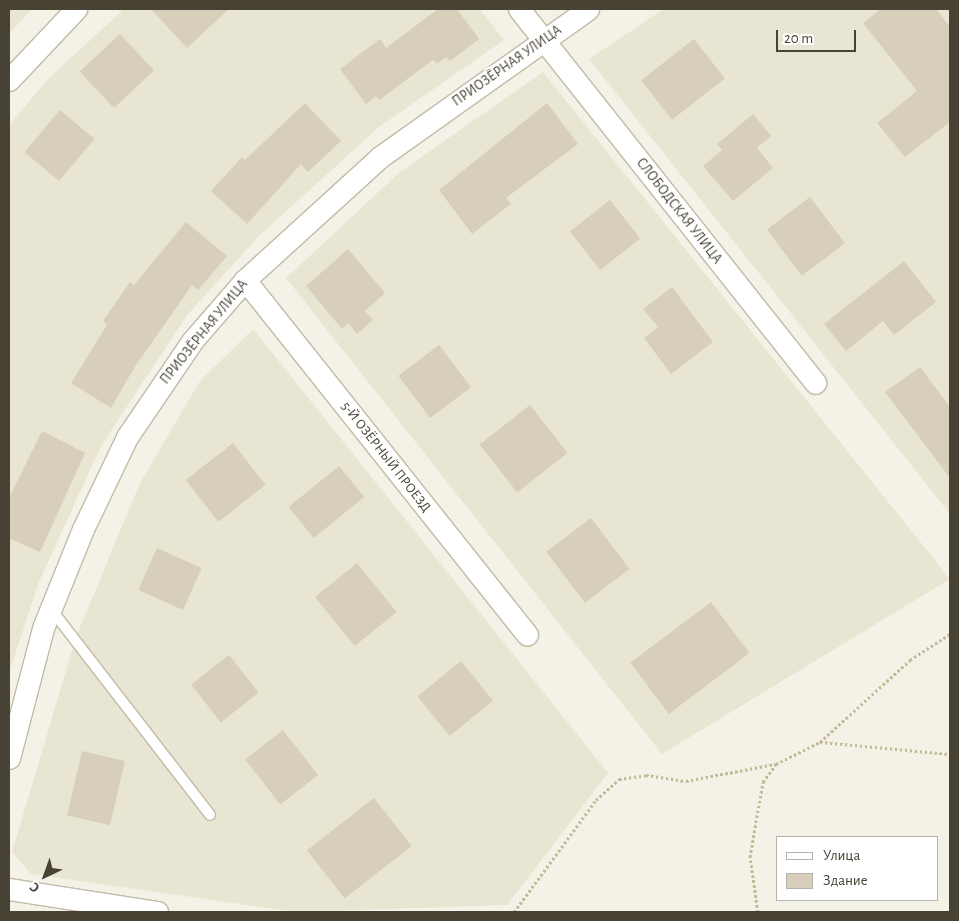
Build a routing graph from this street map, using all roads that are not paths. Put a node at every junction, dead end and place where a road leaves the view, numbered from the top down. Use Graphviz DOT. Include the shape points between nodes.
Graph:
graph roads {
  1 [pos="76,9"];
  2 [pos="519,9"];
  3 [pos="588,9"];
  4 [pos="543,39"];
  5 [pos="9,80"];
  6 [pos="246,280"];
  7 [pos="815,383"];
  8 [pos="51,609"];
  9 [pos="527,634"];
  10 [pos="9,758"];
  11 [pos="210,815"];
  12 [pos="9,889"];
  13 [pos="157,912"];
  1 -- 5 [label="street"];
  2 -- 4 [label="street, СЛОБОДСКАЯ УЛИЦА"];
  3 -- 4 [label="street, ПРИОЗЁРНАЯ УЛИЦА"];
  4 -- 6 [label="street, ПРИОЗЁРНАЯ УЛИЦА" via="380,157"];
  4 -- 7 [label="street, СЛОБОДСКАЯ УЛИЦА"];
  6 -- 8 [label="street, ПРИОЗЁРНАЯ УЛИЦА" via="194,340 127,437 82,529"];
  6 -- 9 [label="street, 5-Й ОЗЁРНЫЙ ПРОЕЗД"];
  8 -- 10 [label="street, ПРИОЗЁРНАЯ УЛИЦА" via="26,683"];
  8 -- 11 [label="lane"];
  12 -- 13 [label="street"];
}
